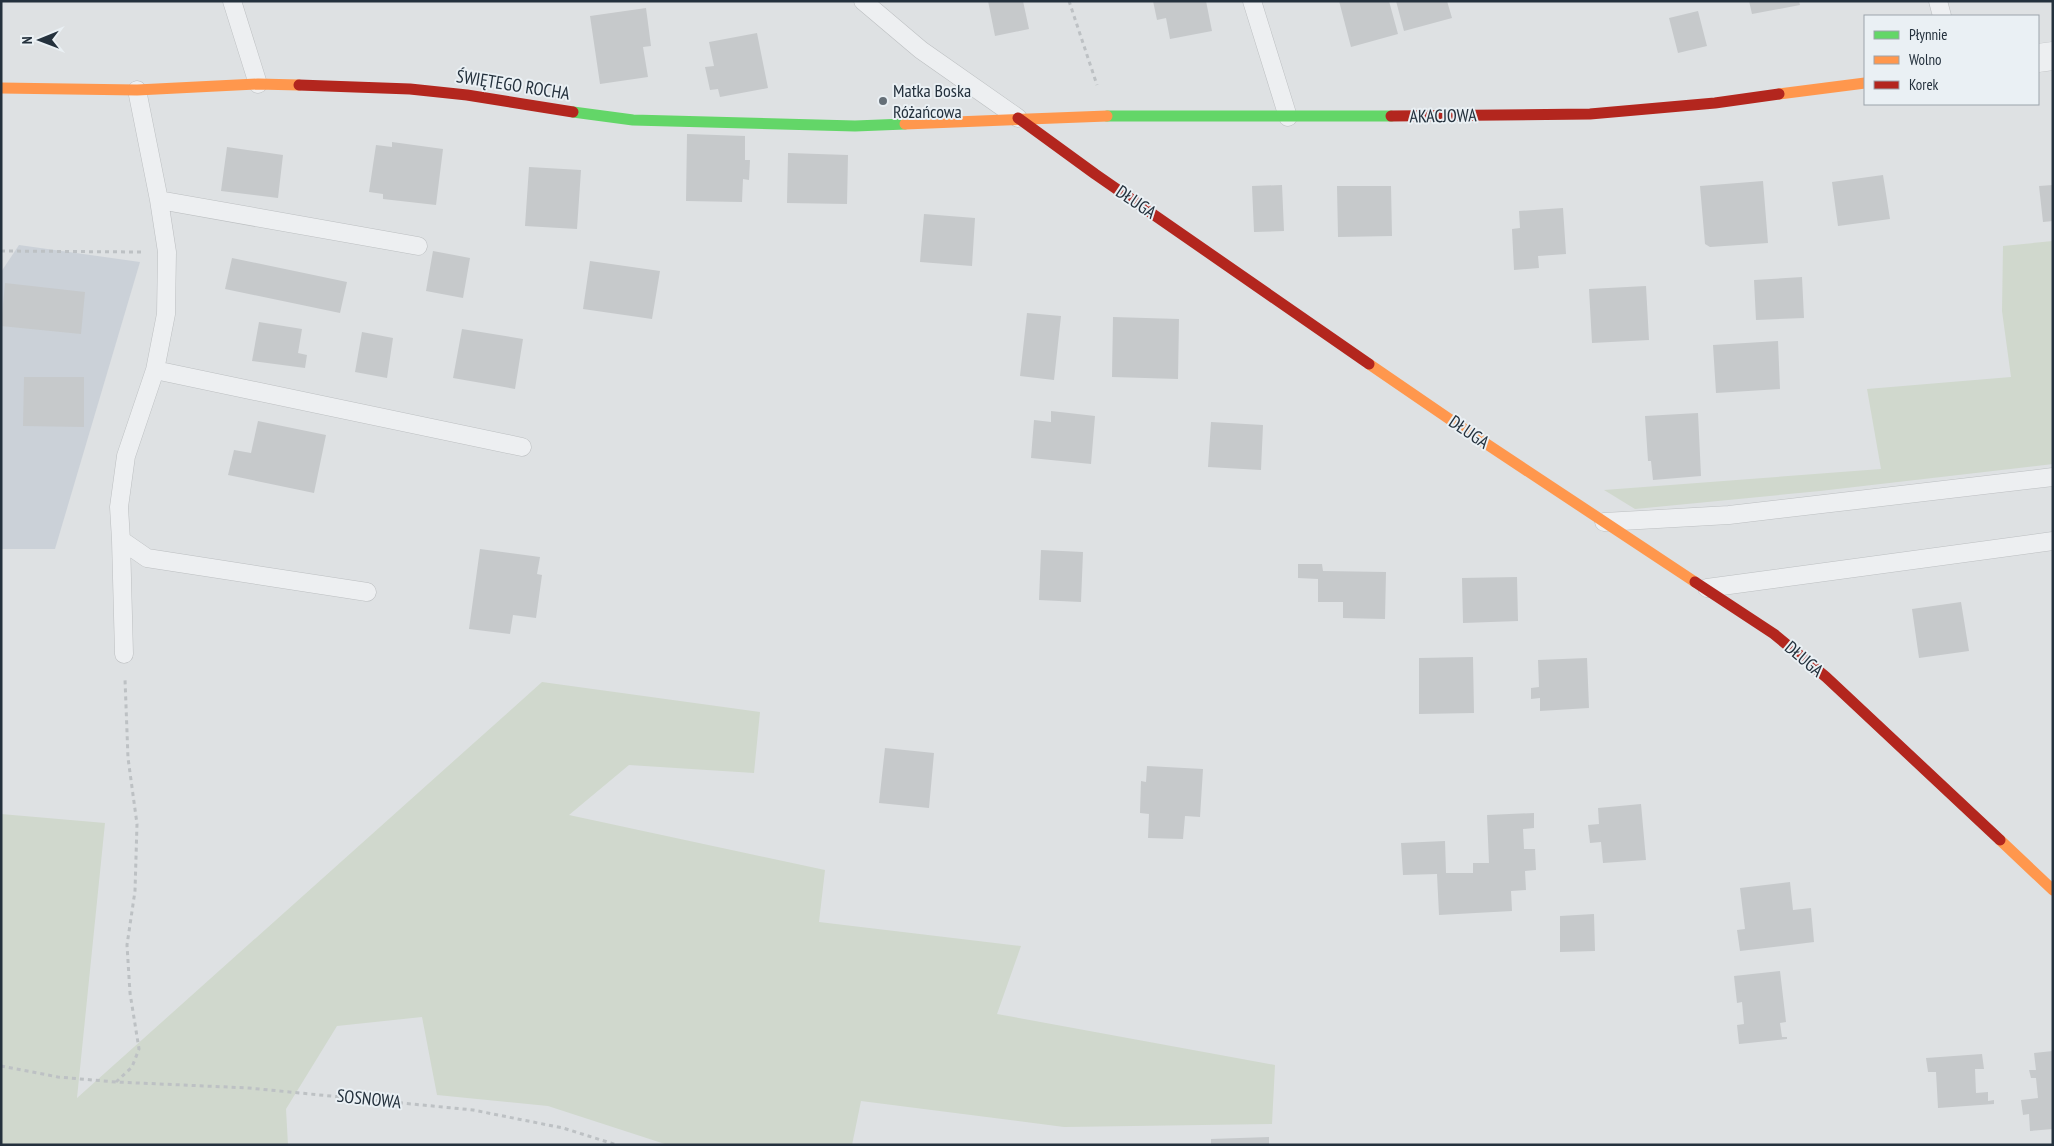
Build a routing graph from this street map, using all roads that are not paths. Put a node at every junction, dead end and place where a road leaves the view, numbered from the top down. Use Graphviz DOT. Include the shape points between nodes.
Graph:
graph roads {
  1 [pos="232,1"];
  2 [pos="863,1"];
  3 [pos="1252,1"];
  4 [pos="1938,1"];
  5 [pos="1942,15"];
  6 [pos="2053,56"];
  7 [pos="2039,58"];
  8 [pos="1864,83"];
  9 [pos="258,84"];
  10 [pos="1,88"];
  11 [pos="137,90"];
  12 [pos="1288,117"];
  13 [pos="1018,118"];
  14 [pos="159,200"];
  15 [pos="418,246"];
  16 [pos="155,370"];
  17 [pos="522,447"];
  18 [pos="2053,477"];
  19 [pos="1603,522"];
  20 [pos="121,540"];
  21 [pos="2053,541"];
  22 [pos="1707,588"];
  23 [pos="367,592"];
  24 [pos="124,654"];
  25 [pos="2053,890"];
  1 -- 9 [label="lane"];
  2 -- 13 [label="lane, DŁUGA" via="921,50"];
  3 -- 12 [label="lane"];
  4 -- 5 [label="lane"];
  6 -- 7 [label="street"];
  8 -- 12 [label="street, AKACJOWA" via="1715,103 1590,114"];
  9 -- 11 [label="street, ŚWIĘTEGO ROCHA"];
  9 -- 13 [label="street, ŚWIĘTEGO ROCHA" via="410,89 633,120 855,126"];
  10 -- 11 [label="street, ŚWIĘTEGO ROCHA"];
  11 -- 14 [label="lane"];
  12 -- 13 [label="street, AKACJOWA"];
  13 -- 19 [label="street, DŁUGA" via="1103,180"];
  14 -- 15 [label="lane"];
  14 -- 16 [label="lane" via="167,252 166,314"];
  16 -- 17 [label="lane"];
  16 -- 20 [label="lane" via="126,456 119,507"];
  18 -- 19 [label="lane" via="1729,515"];
  19 -- 22 [label="street, DŁUGA"];
  20 -- 23 [label="lane" via="147,558"];
  20 -- 24 [label="lane"];
  21 -- 22 [label="lane"];
  22 -- 25 [label="street, DŁUGA" via="1774,634 1826,677"];
}
